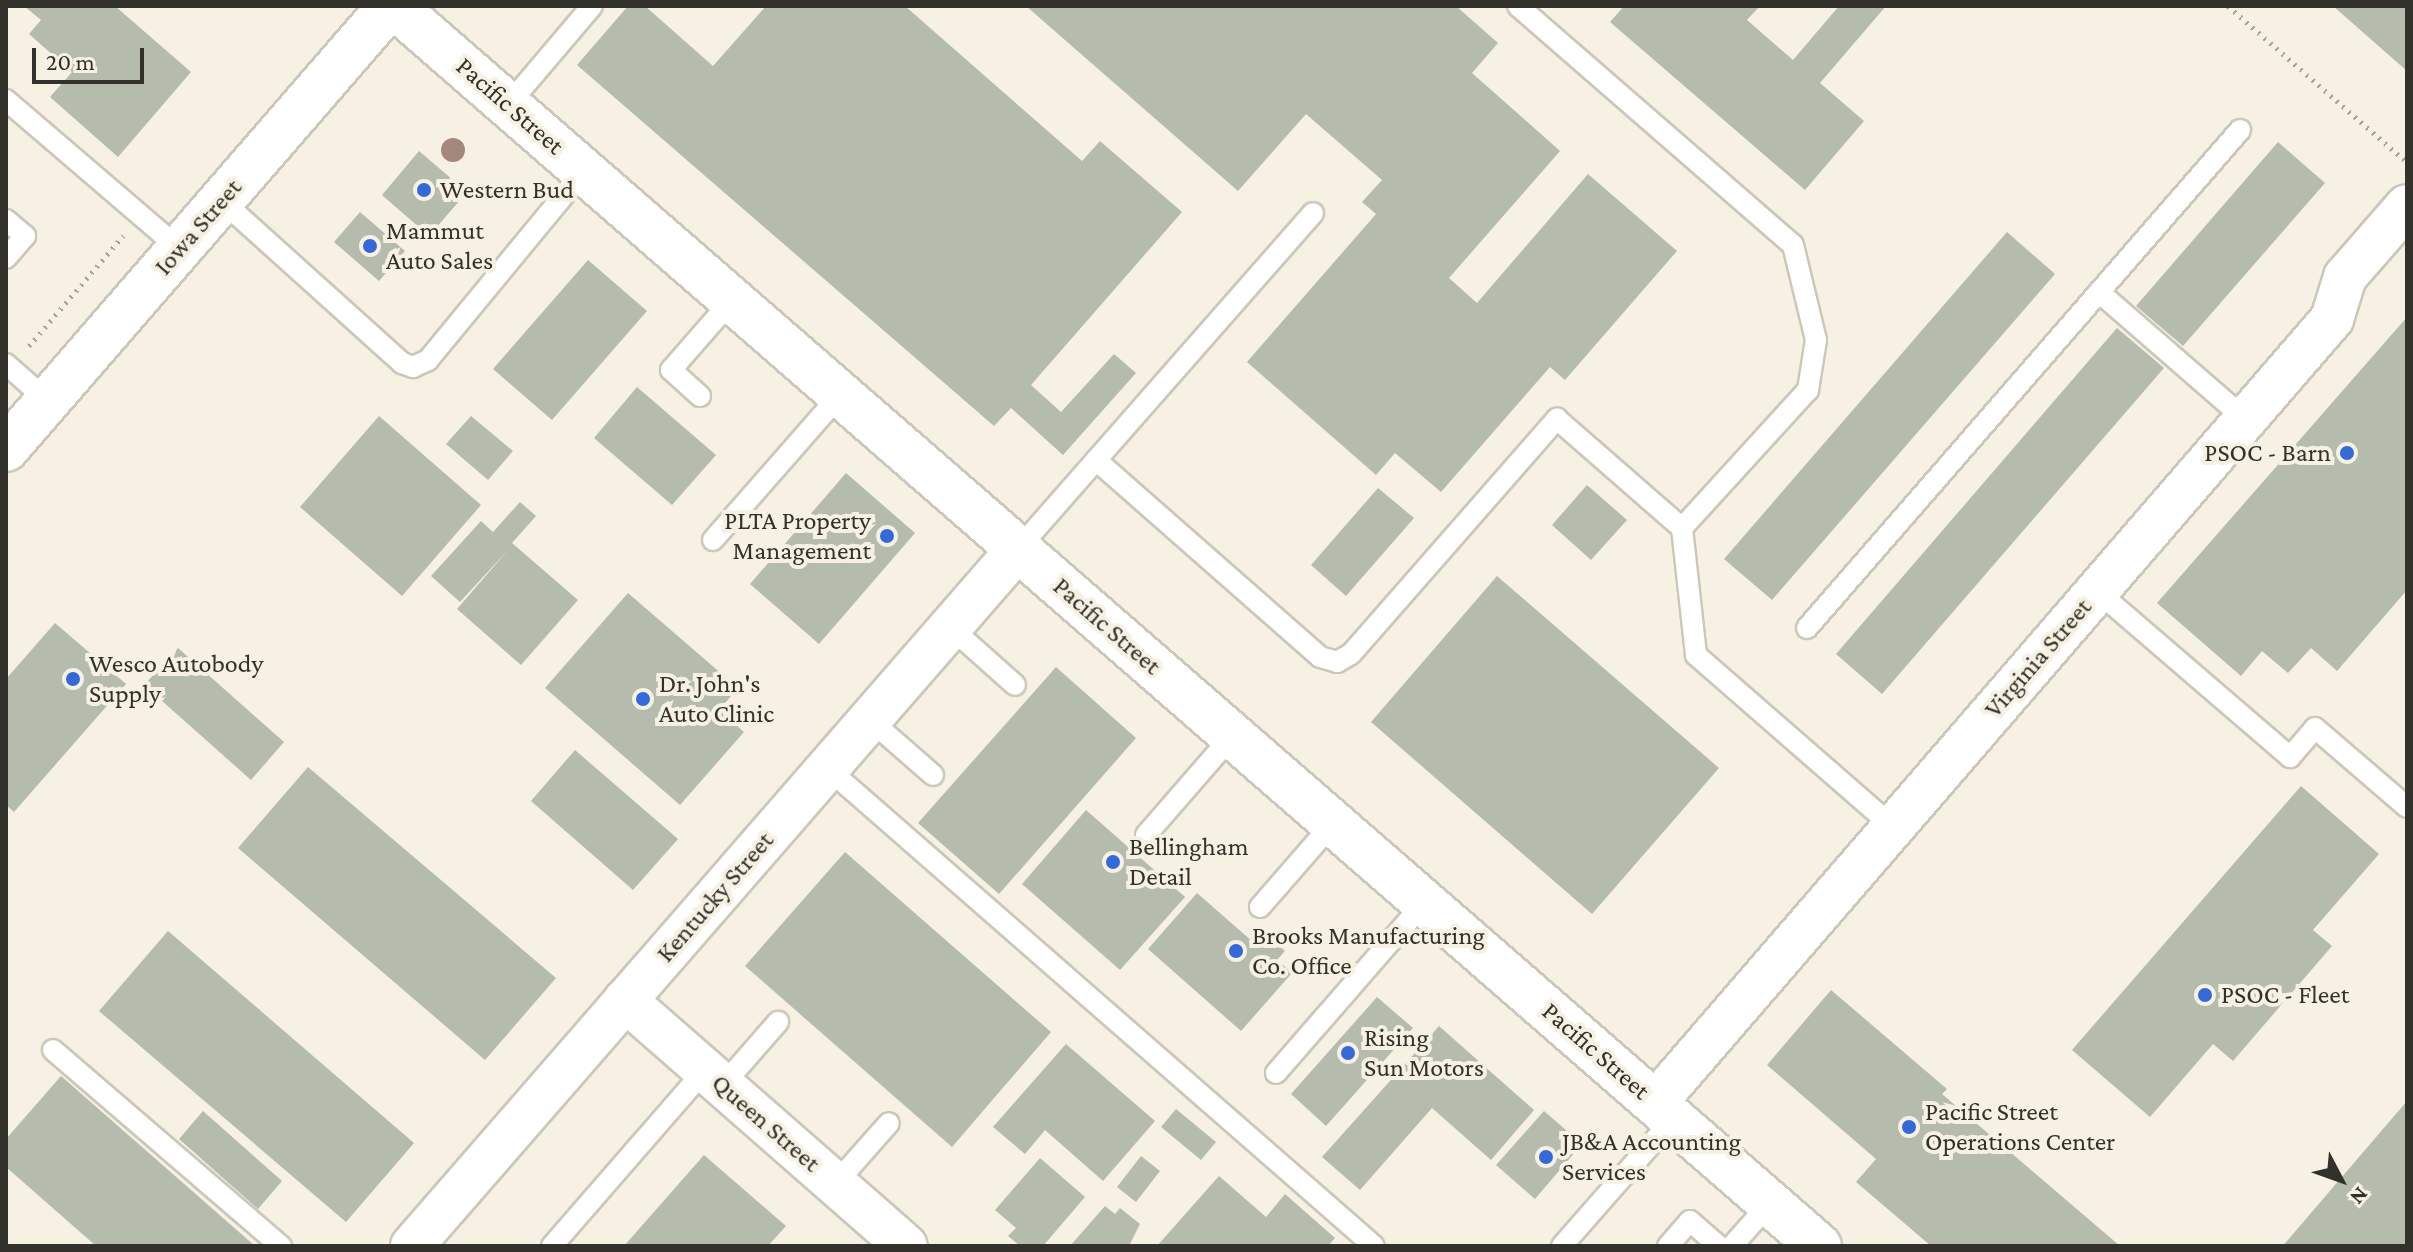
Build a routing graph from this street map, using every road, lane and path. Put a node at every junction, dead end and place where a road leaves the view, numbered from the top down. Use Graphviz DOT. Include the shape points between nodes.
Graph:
graph roads {
  1 [pos="392,6"];
  2 [pos="592,6"];
  3 [pos="1518,6"];
  4 [pos="2228,6"];
  5 [pos="6,100"];
  6 [pos="508,105"];
  7 [pos="2240,130"];
  8 [pos="2407,162"];
  9 [pos="584,171"];
  10 [pos="221,200"];
  11 [pos="2407,206"];
  12 [pos="1313,213"];
  13 [pos="6,220"];
  14 [pos="125,232"];
  15 [pos="180,249"];
  16 [pos="6,258"];
  17 [pos="2099,292"];
  18 [pos="732,300"];
  19 [pos="31,344"];
  20 [pos="6,364"];
  21 [pos="841,394"];
  22 [pos="700,396"];
  23 [pos="48,401"];
  24 [pos="2245,419"];
  25 [pos="6,449"];
  26 [pos="1096,460"];
  27 [pos="1682,528"];
  28 [pos="713,540"];
  29 [pos="1018,549"];
  30 [pos="2097,591"];
  31 [pos="950,627"];
  32 [pos="1807,628"];
  33 [pos="1015,685"];
  34 [pos="869,719"];
  35 [pos="1233,735"];
  36 [pos="827,768"];
  37 [pos="933,775"];
  38 [pos="2407,807"];
  39 [pos="1333,823"];
  40 [pos="1893,827"];
  41 [pos="1146,835"];
  42 [pos="1424,903"];
  43 [pos="1260,907"];
  44 [pos="625,1000"];
  45 [pos="778,1022"];
  46 [pos="53,1050"];
  47 [pos="1276,1073"];
  48 [pos="714,1078"];
  49 [pos="1664,1111"];
  50 [pos="889,1123"];
  51 [pos="835,1184"];
  52 [pos="1770,1203"];
  53 [pos="424,1242"];
  54 [pos="1568,1244"];
  55 [pos="281,1246"];
  56 [pos="552,1246"];
  57 [pos="906,1246"];
  58 [pos="1374,1246"];
  59 [pos="1668,1246"];
  60 [pos="1719,1246"];
  61 [pos="1732,1246"];
  62 [pos="1819,1246"];
  1 -- 6 [label="street, Pacific Street"];
  1 -- 10 [label="street, Iowa Street"];
  2 -- 6 [label="lane"];
  3 -- 27 [label="lane" via="1793,245 1816,340 1808,390"];
  4 -- 8 [label="path"];
  5 -- 15 [label="lane"];
  6 -- 9 [label="street, Pacific Street"];
  7 -- 17 [label="lane"];
  9 -- 10 [label="lane" via="428,360 413,367 402,363"];
  9 -- 18 [label="street, Pacific Street"];
  10 -- 15 [label="street, Iowa Street"];
  11 -- 24 [label="street, Virginia Street" via="2345,277 2332,319"];
  12 -- 26 [label="lane"];
  13 -- 16 [label="lane" via="25,236"];
  14 -- 19 [label="path"];
  15 -- 23 [label="street, Iowa Street"];
  17 -- 24 [label="lane"];
  17 -- 32 [label="lane"];
  18 -- 21 [label="street, Pacific Street"];
  18 -- 22 [label="lane" via="671,370"];
  20 -- 23 [label="lane"];
  21 -- 28 [label="lane"];
  21 -- 29 [label="street, Pacific Street"];
  23 -- 25 [label="street, Iowa Street"];
  24 -- 30 [label="street, Virginia Street"];
  26 -- 27 [label="lane" via="1320,657 1337,662 1351,654 1557,419"];
  26 -- 29 [label="lane"];
  27 -- 40 [label="lane" via="1696,655"];
  29 -- 31 [label="street, Kentucky Street"];
  29 -- 35 [label="street, Pacific Street"];
  30 -- 38 [label="lane" via="2290,757 2315,728"];
  30 -- 40 [label="street, Virginia Street"];
  31 -- 33 [label="lane"];
  31 -- 34 [label="street, Kentucky Street"];
  34 -- 36 [label="street, Kentucky Street"];
  34 -- 37 [label="lane"];
  35 -- 39 [label="street, Pacific Street"];
  35 -- 41 [label="lane"];
  36 -- 44 [label="street, Kentucky Street"];
  36 -- 58 [label="lane"];
  39 -- 42 [label="street, Pacific Street"];
  39 -- 43 [label="lane"];
  40 -- 49 [label="street, Virginia Street"];
  42 -- 47 [label="lane"];
  42 -- 49 [label="street, Pacific Street"];
  44 -- 48 [label="street, Queen Street"];
  44 -- 53 [label="street, Kentucky Street"];
  45 -- 48 [label="lane"];
  46 -- 55 [label="lane"];
  48 -- 51 [label="street, Queen Street"];
  48 -- 56 [label="lane"];
  49 -- 52 [label="street, Pacific Street"];
  49 -- 54 [label="lane"];
  50 -- 51 [label="lane"];
  51 -- 57 [label="street, Queen Street"];
  52 -- 61 [label="lane"];
  52 -- 62 [label="street, Pacific Street"];
  59 -- 60 [label="lane" via="1690,1221"];
}
